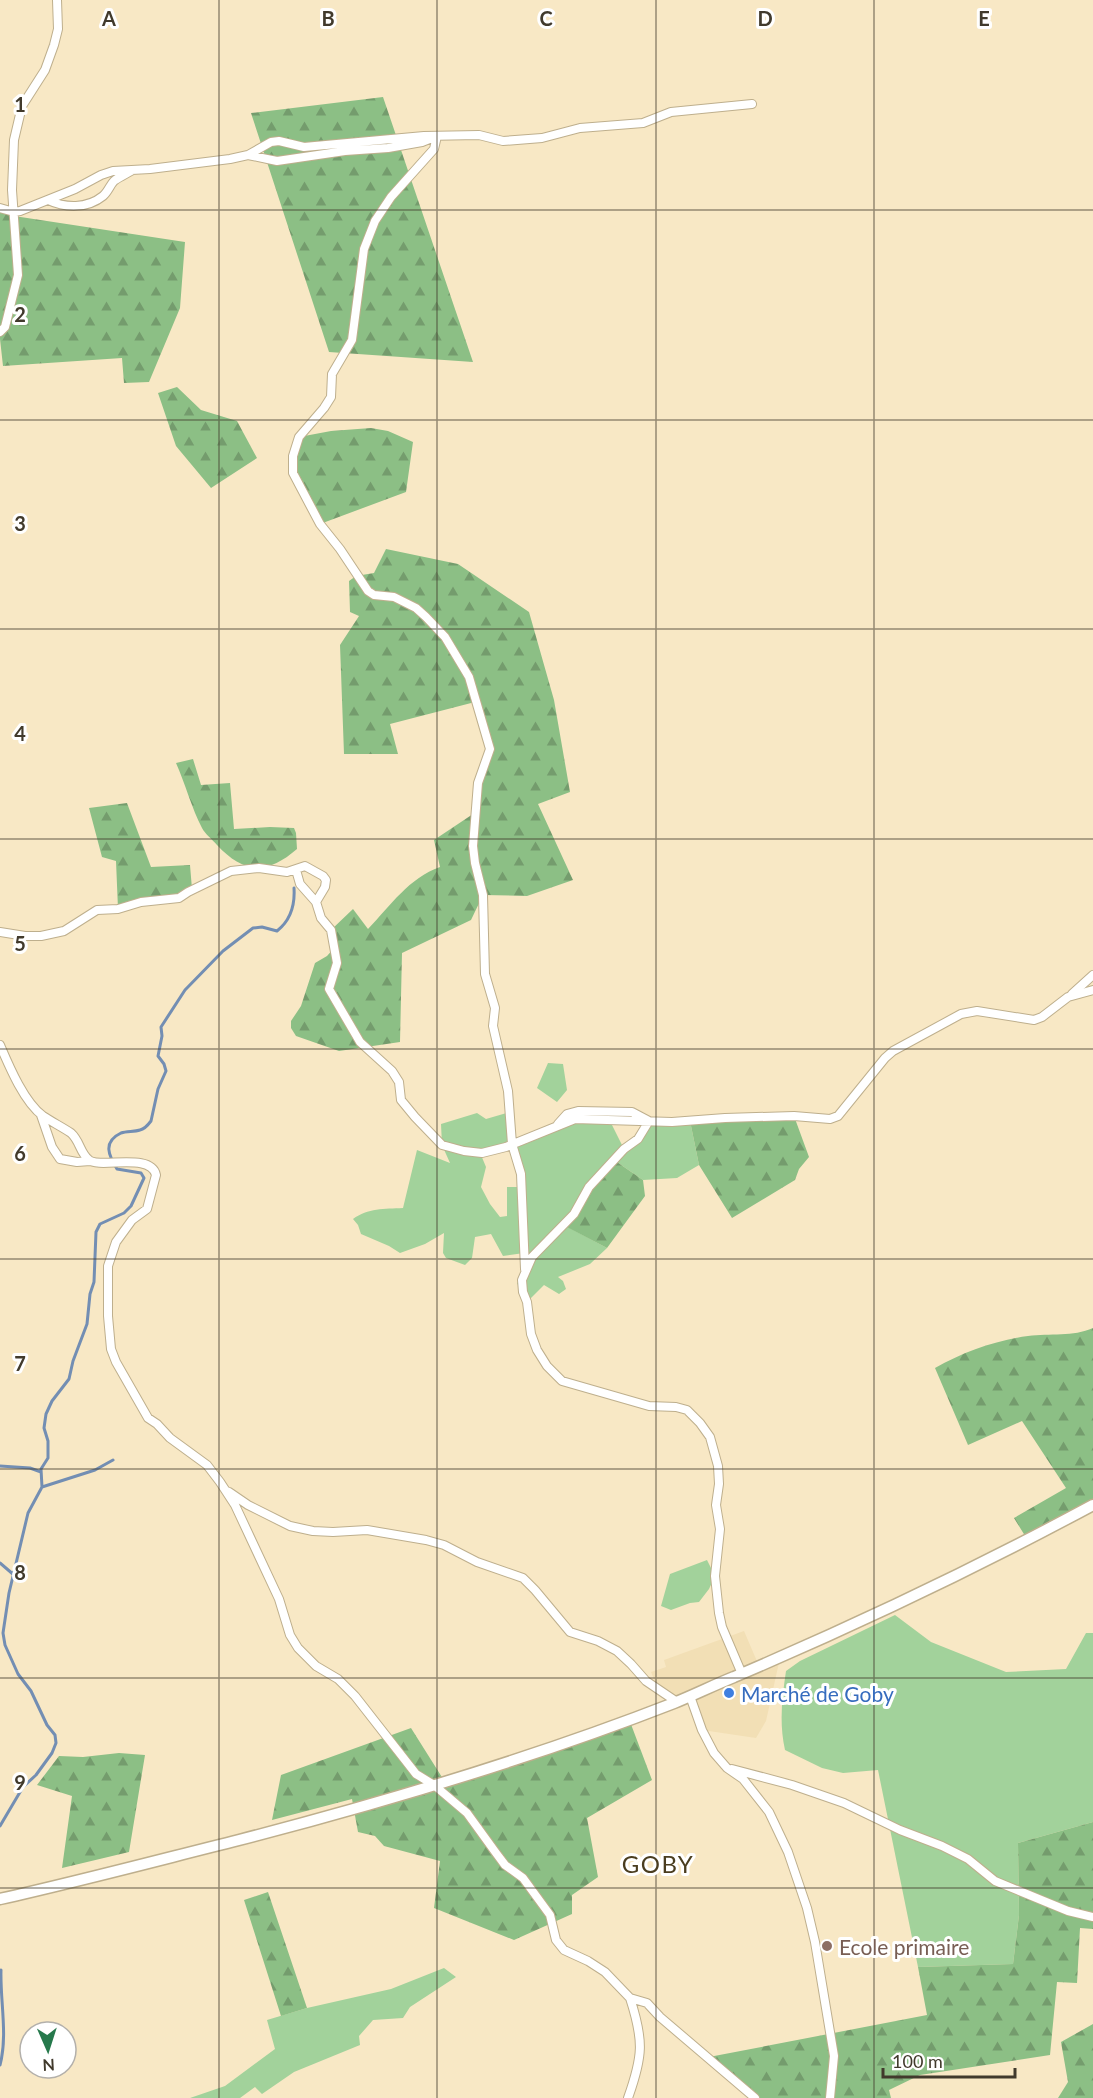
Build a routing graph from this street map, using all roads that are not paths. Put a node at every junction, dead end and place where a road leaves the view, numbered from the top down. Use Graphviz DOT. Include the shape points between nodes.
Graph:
graph roads {
  1 [pos="57,0"];
  2 [pos="752,104"];
  3 [pos="437,136"];
  4 [pos="248,155"];
  5 [pos="132,170"];
  6 [pos="48,200"];
  7 [pos="0,208"];
  8 [pos="14,212"];
  9 [pos="0,332"];
  10 [pos="296,870"];
  11 [pos="316,902"];
  12 [pos="0,932"];
  13 [pos="1093,975"];
  14 [pos="1093,990"];
  15 [pos="1068,997"];
  16 [pos="0,1045"];
  17 [pos="41,1115"];
  18 [pos="649,1121"];
  19 [pos="512,1144"];
  20 [pos="90,1161"];
  21 [pos="525,1269"];
  22 [pos="225,1490"];
  23 [pos="1093,1505"];
  24 [pos="742,1674"];
  25 [pos="690,1696"];
  26 [pos="677,1702"];
  27 [pos="728,1768"];
  28 [pos="434,1785"];
  29 [pos="0,1899"];
  30 [pos="1093,1917"];
  31 [pos="630,1998"];
  32 [pos="628,2098"];
  33 [pos="755,2098"];
  34 [pos="830,2098"];
  1 -- 8 [label="street" via="54,45 45,70 22,106 14,140"];
  2 -- 3 [label="street" via="671,112 643,123 580,128 542,138 503,141 479,135"];
  3 -- 4 [label="street" via="422,142 277,162"];
  3 -- 4 [label="street" via="304,147 279,141"];
  3 -- 19 [label="street" via="434,149 375,221 364,249 355,333 332,374 331,397 299,437 293,473 320,524 368,591 394,597 426,617 458,658 472,688 490,749 478,783 473,846 483,895 485,975 495,1008 493,1026 508,1091"];
  4 -- 5 [label="street"];
  5 -- 6 [label="street" via="101,175"];
  5 -- 6 [label="street" via="97,200 74,207"];
  6 -- 8 [label="street"];
  7 -- 8 [label="street"];
  8 -- 9 [label="street" via="18,275 5,327"];
  10 -- 11 [label="street" via="300,884"];
  10 -- 11 [label="street" via="305,866 326,880"];
  10 -- 12 [label="street" via="231,871 179,898 97,910 64,930 41,936"];
  11 -- 19 [label="street" via="321,918 331,930 337,963 329,989 360,1042 392,1071 399,1082 401,1100 442,1145 482,1153"];
  13 -- 15 [label="street"];
  14 -- 15 [label="street"];
  15 -- 18 [label="street" via="1034,1020 977,1011 953,1016 893,1051 838,1116 830,1119 794,1116"];
  16 -- 17 [label="street" via="18,1083"];
  17 -- 20 [label="street" via="71,1133"];
  17 -- 20 [label="street" via="60,1159"];
  18 -- 19 [label="street" via="575,1119"];
  18 -- 21 [label="street" via="638,1139 589,1187 574,1214"];
  19 -- 21 [label="street" via="521,1174"];
  20 -- 22 [label="street" via="123,1161 155,1170 147,1209 132,1220 109,1258 111,1349 148,1418 207,1465"];
  21 -- 24 [label="street" via="522,1286 531,1334 547,1366 562,1381 649,1406 687,1410 710,1437 719,1484 715,1576 719,1613"];
  22 -- 26 [label="street" via="290,1526 313,1531 367,1530 426,1540 523,1578 570,1632 617,1651 645,1681"];
  22 -- 28 [label="street" via="279,1599 298,1648 338,1679 416,1773"];
  23 -- 24 [label="main road" via="881,1612"];
  24 -- 25 [label="main road"];
  25 -- 26 [label="main road"];
  25 -- 27 [label="street" via="714,1753"];
  26 -- 28 [label="main road"];
  27 -- 30 [label="street" via="844,1803 968,1859 994,1881"];
  27 -- 34 [label="street" via="743,1779 769,1812 807,1908 834,2056"];
  28 -- 29 [label="main road" via="291,1827"];
  28 -- 31 [label="street" via="467,1813 505,1864 523,1878 550,1915 560,1946 605,1972"];
  31 -- 32 [label="street" via="641,2047"];
  31 -- 33 [label="street" via="647,2002"];
}
